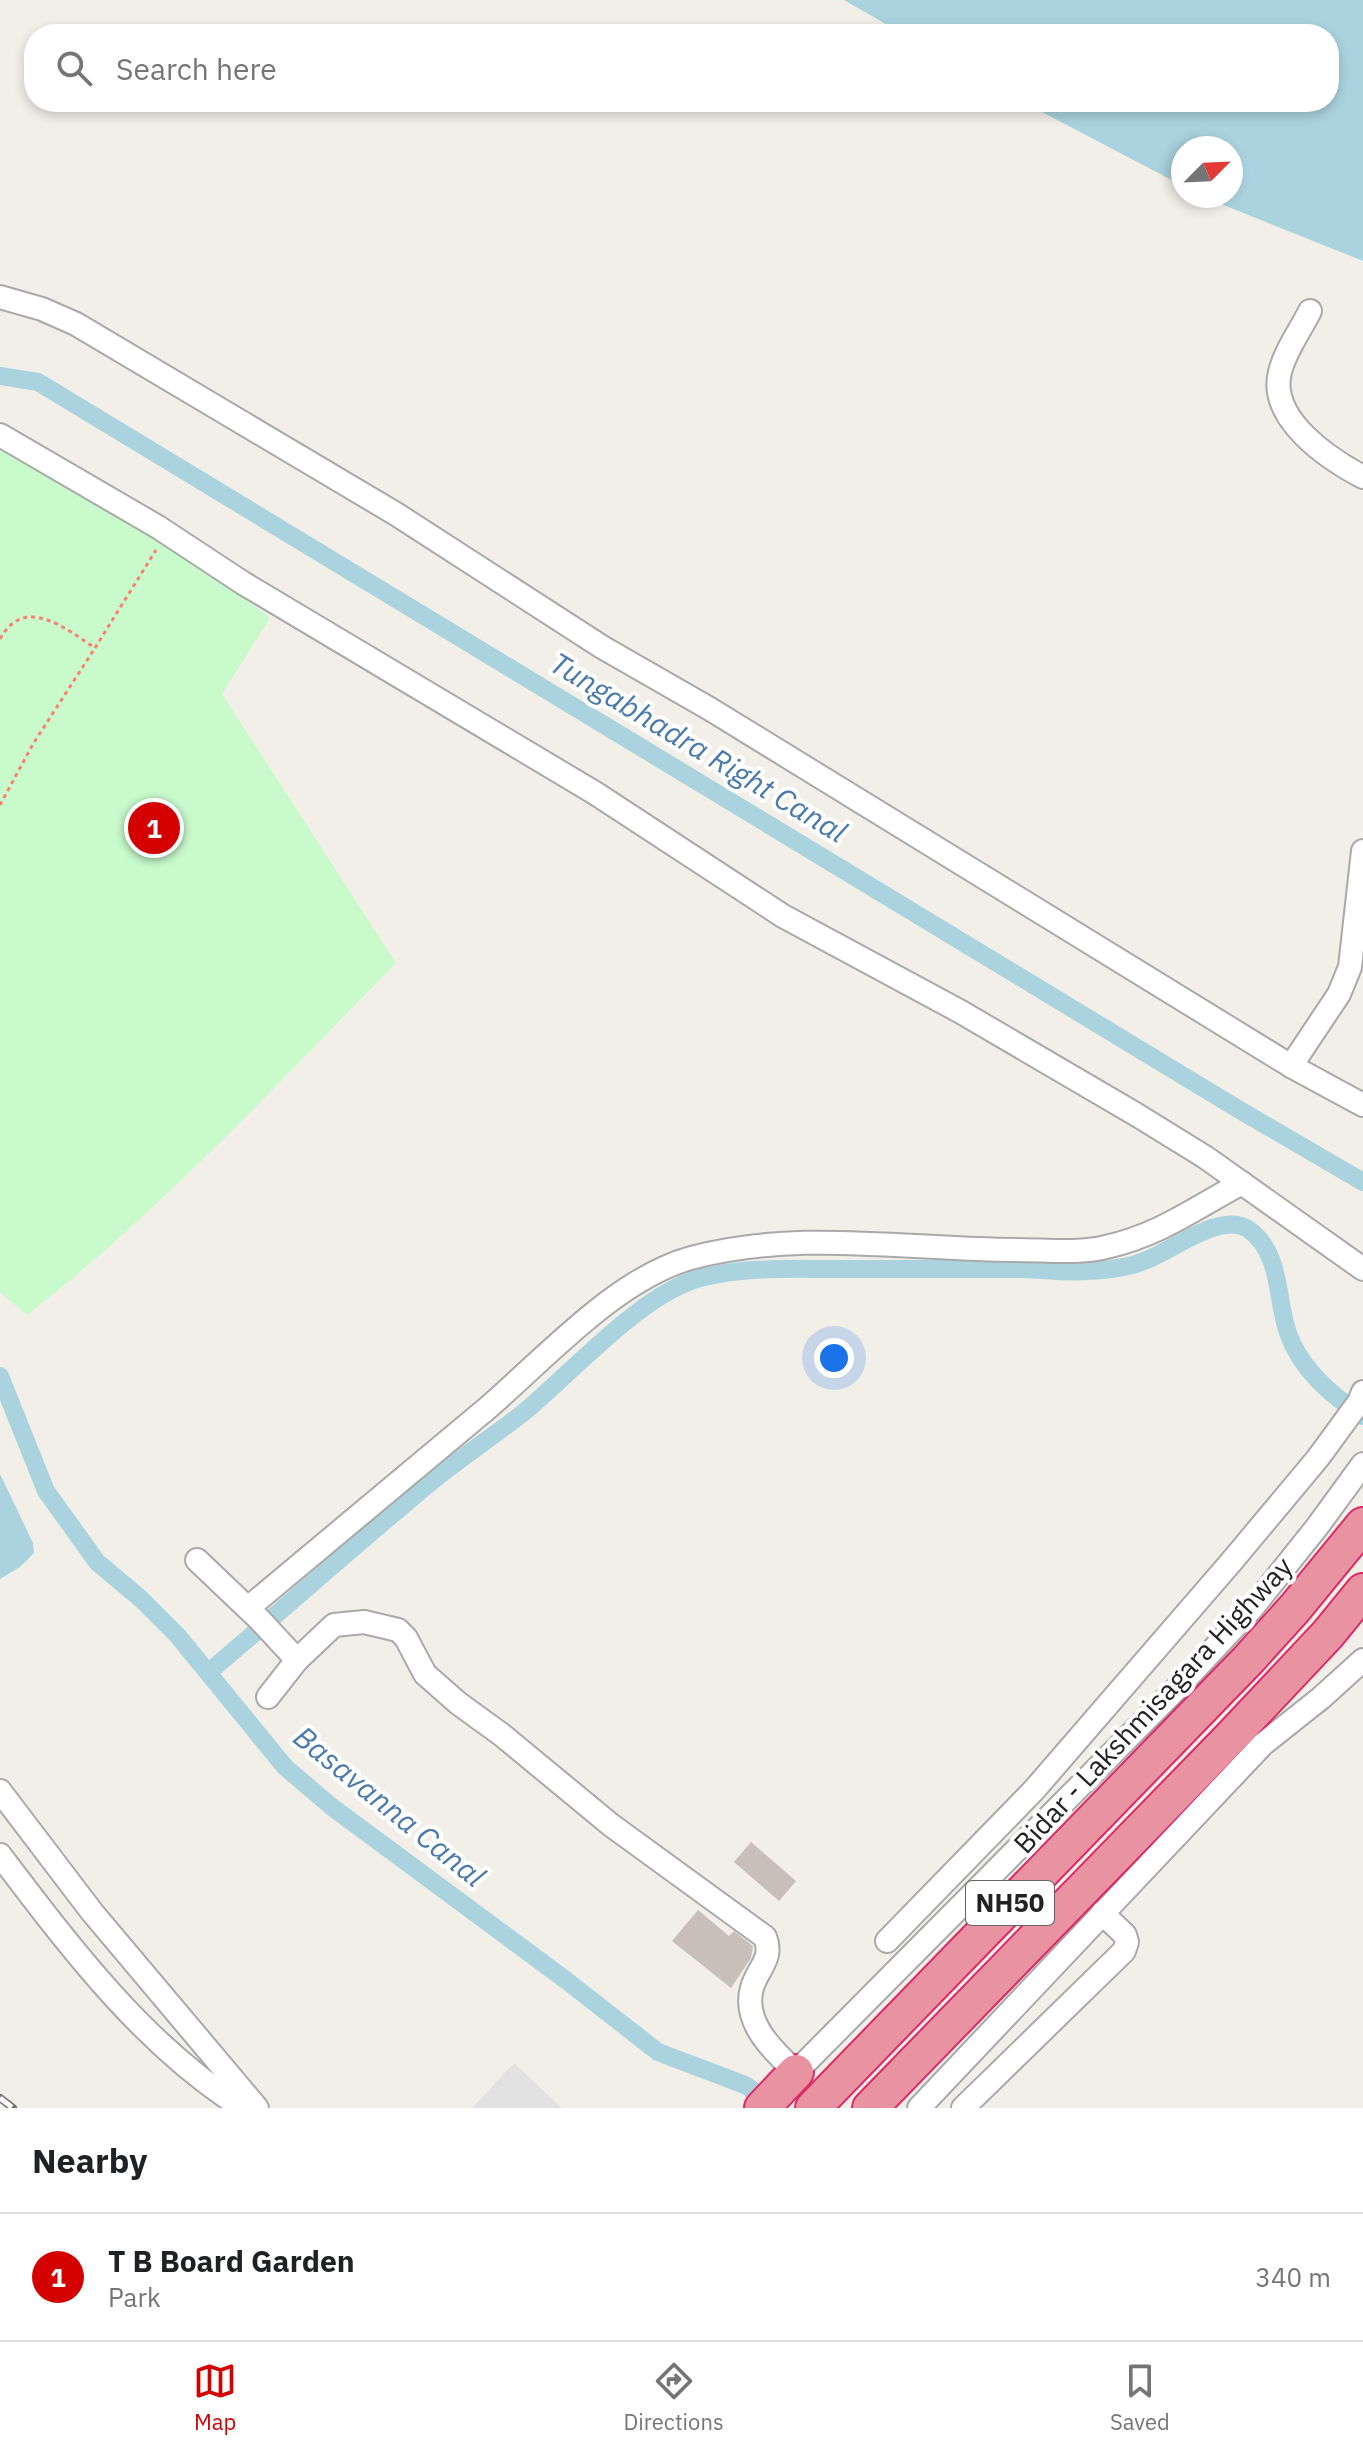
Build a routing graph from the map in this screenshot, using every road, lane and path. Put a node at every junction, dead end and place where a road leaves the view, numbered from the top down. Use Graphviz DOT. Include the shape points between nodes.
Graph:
graph roads {
  1 [pos="0,297"];
  2 [pos="1310,311"];
  3 [pos="0,435"];
  4 [pos="1363,477"];
  5 [pos="166,532"];
  6 [pos="0,639"];
  7 [pos="95,648"];
  8 [pos="0,805"];
  9 [pos="1363,851"];
  10 [pos="1291,1066"];
  11 [pos="1363,1105"];
  12 [pos="1242,1183"];
  13 [pos="1363,1269"];
  14 [pos="1356,1405"];
  15 [pos="1363,1464"];
  16 [pos="1363,1525"];
  17 [pos="197,1560"];
  18 [pos="1363,1591"];
  19 [pos="254,1614"];
  20 [pos="297,1660"];
  21 [pos="1363,1660"];
  22 [pos="268,1697"];
  23 [pos="0,1791"];
  24 [pos="0,1855"];
  25 [pos="1102,1913"];
  26 [pos="887,1941"];
  27 [pos="150,1981"];
  28 [pos="125,2005"];
  29 [pos="796,2072"];
  30 [pos="243,2108"];
  31 [pos="257,2108"];
  32 [pos="762,2108"];
  33 [pos="813,2108"];
  34 [pos="870,2108"];
  35 [pos="919,2108"];
  36 [pos="963,2108"];
  1 -- 10 [label="street" via="76,324 396,514 602,647"];
  2 -- 4 [label="street" via="1286,355 1278,390 1297,427 1318,448"];
  3 -- 5 [label="street"];
  5 -- 7 [label="path"];
  5 -- 12 [label="street" via="595,793 783,916 961,1012"];
  6 -- 7 [label="path" via="16,622 37,616"];
  7 -- 8 [label="path"];
  9 -- 10 [label="street" via="1350,967 1339,994"];
  10 -- 11 [label="street"];
  12 -- 13 [label="street"];
  12 -- 19 [label="street" via="1161,1230 1080,1251 796,1242 672,1264 599,1310"];
  14 -- 26 [label="street" via="1232,1561 1034,1790"];
  15 -- 29 [label="street, Bidar - Lakshmisagara Highway" via="1253,1607"];
  16 -- 33 [label="highway, Bidar - Lakshmisagara Highway / NH50" via="1202,1708"];
  17 -- 19 [label="street"];
  18 -- 34 [label="highway, NH50" via="1232,1736"];
  19 -- 20 [label="street"];
  20 -- 22 [label="street"];
  20 -- 29 [label="street" via="334,1625 364,1622 398,1630 425,1674 458,1703 611,1825 765,1937 767,1959 752,1986 753,2018 775,2053"];
  21 -- 25 [label="street" via="1263,1744"];
  23 -- 27 [label="street"];
  24 -- 28 [label="street"];
  25 -- 35 [label="street"];
  25 -- 36 [label="street" via="1125,1935 1124,1951"];
  27 -- 28 [label="street"];
  27 -- 31 [label="street"];
  28 -- 30 [label="street" via="172,2054"];
  29 -- 32 [label="highway, Bidar - Lakshmisagara Highway"];
}
